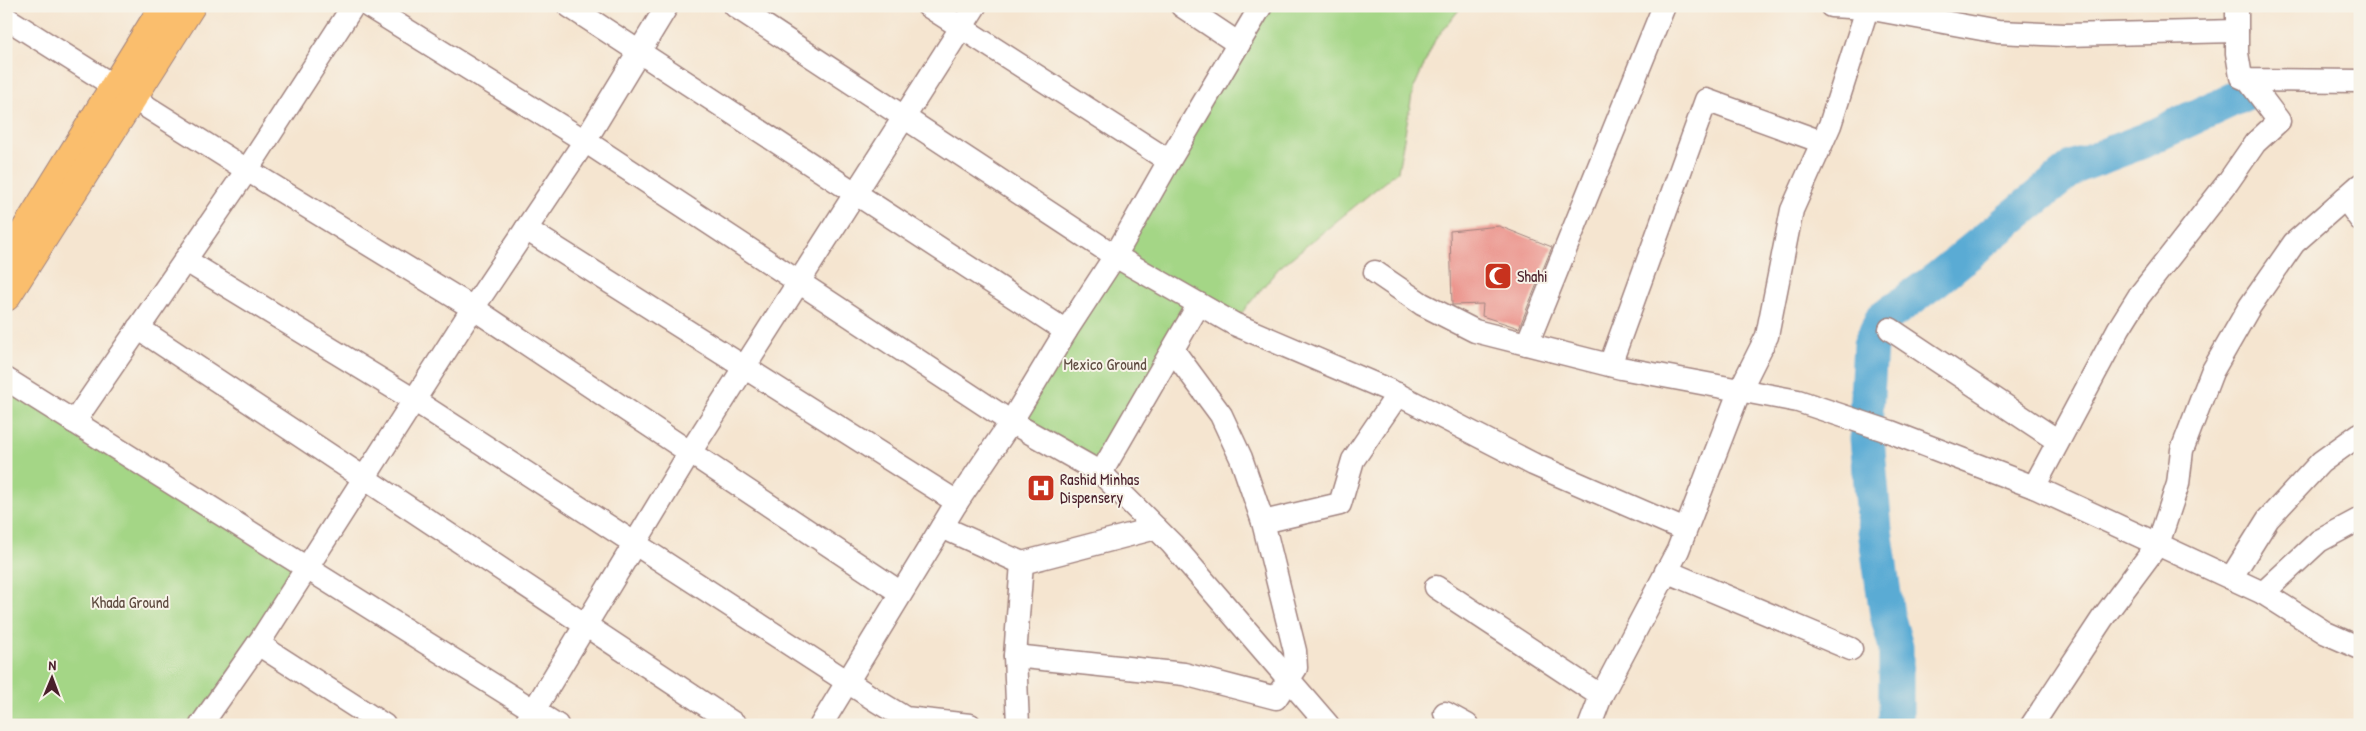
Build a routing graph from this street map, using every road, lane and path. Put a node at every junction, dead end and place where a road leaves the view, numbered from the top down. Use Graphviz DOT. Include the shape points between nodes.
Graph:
graph roads {
  1 [pos="164,6"];
  2 [pos="191,6"];
  3 [pos="353,6"];
  4 [pos="368,6"];
  5 [pos="569,6"];
  6 [pos="667,6"];
  7 [pos="735,6"];
  8 [pos="928,6"];
  9 [pos="975,6"];
  10 [pos="1182,6"];
  11 [pos="1261,6"];
  12 [pos="1664,6"];
  13 [pos="1831,6"];
  14 [pos="2238,6"];
  15 [pos="1868,7"];
  16 [pos="6,18"];
  17 [pos="961,28"];
  18 [pos="2237,30"];
  19 [pos="1239,44"];
  20 [pos="639,52"];
  21 [pos="2248,80"];
  22 [pos="2360,81"];
  23 [pos="123,91"];
  24 [pos="904,117"];
  25 [pos="585,141"];
  26 [pos="1822,142"];
  27 [pos="1169,161"];
  28 [pos="247,170"];
  29 [pos="2352,192"];
  30 [pos="856,193"];
  31 [pos="2360,219"];
  32 [pos="526,229"];
  33 [pos="10,247"];
  34 [pos="1115,256"];
  35 [pos="185,260"];
  36 [pos="1375,272"];
  37 [pos="799,282"];
  38 [pos="6,297"];
  39 [pos="1199,304"];
  40 [pos="473,308"];
  41 [pos="138,328"];
  42 [pos="1890,328"];
  43 [pos="1066,331"];
  44 [pos="1527,344"];
  45 [pos="1173,350"];
  46 [pos="1610,365"];
  47 [pos="745,368"];
  48 [pos="6,379"];
  49 [pos="1739,392"];
  50 [pos="1398,394"];
  51 [pos="414,400"];
  52 [pos="74,422"];
  53 [pos="1011,422"];
  54 [pos="2360,434"];
  55 [pos="2058,442"];
  56 [pos="689,454"];
  57 [pos="1101,473"];
  58 [pos="364,478"];
  59 [pos="2034,487"];
  60 [pos="957,502"];
  61 [pos="2360,519"];
  62 [pos="1263,522"];
  63 [pos="942,527"];
  64 [pos="1156,528"];
  65 [pos="1685,530"];
  66 [pos="636,543"];
  67 [pos="2158,544"];
  68 [pos="1022,563"];
  69 [pos="308,567"];
  70 [pos="1666,572"];
  71 [pos="2231,578"];
  72 [pos="1436,587"];
  73 [pos="902,593"];
  74 [pos="2263,593"];
  75 [pos="586,624"];
  76 [pos="258,644"];
  77 [pos="2360,648"];
  78 [pos="1851,649"];
  79 [pos="1015,656"];
  80 [pos="1288,680"];
  81 [pos="846,683"];
  82 [pos="1600,696"];
  83 [pos="1444,713"];
  84 [pos="529,717"];
  85 [pos="207,723"];
  86 [pos="384,725"];
  87 [pos="557,725"];
  88 [pos="736,725"];
  89 [pos="820,725"];
  90 [pos="970,725"];
  91 [pos="1018,725"];
  92 [pos="1328,725"];
  93 [pos="1467,725"];
  94 [pos="1590,725"];
  95 [pos="2032,725"];
  1 -- 23 [label="main road"];
  2 -- 23 [label="main road"];
  3 -- 28 [label="street"];
  4 -- 25 [label="street"];
  5 -- 20 [label="street"];
  6 -- 20 [label="street"];
  7 -- 24 [label="street"];
  8 -- 17 [label="street"];
  9 -- 17 [label="street"];
  10 -- 19 [label="street"];
  11 -- 19 [label="street"];
  12 -- 44 [label="street"];
  13 -- 15 [label="street"];
  14 -- 18 [label="street"];
  15 -- 18 [label="street" via="1998,32 2065,35"];
  15 -- 26 [label="street"];
  16 -- 23 [label="street"];
  17 -- 24 [label="street"];
  17 -- 27 [label="street"];
  18 -- 21 [label="street" via="2241,77"];
  19 -- 27 [label="street"];
  20 -- 25 [label="street"];
  20 -- 30 [label="street"];
  21 -- 22 [label="street"];
  21 -- 55 [label="street" via="2279,121 2255,143 2139,296"];
  23 -- 28 [label="street"];
  23 -- 33 [label="main road"];
  23 -- 38 [label="main road"];
  24 -- 30 [label="street"];
  24 -- 34 [label="street"];
  25 -- 32 [label="street"];
  25 -- 37 [label="street"];
  26 -- 46 [label="street" via="1706,100"];
  26 -- 49 [label="street" via="1792,210 1767,336"];
  27 -- 34 [label="street"];
  28 -- 35 [label="street"];
  28 -- 40 [label="street"];
  29 -- 31 [label="street"];
  29 -- 67 [label="street" via="2294,243 2250,306 2212,372 2182,450 2178,484"];
  30 -- 37 [label="street"];
  30 -- 43 [label="street"];
  32 -- 40 [label="street"];
  32 -- 47 [label="street"];
  34 -- 39 [label="street"];
  34 -- 43 [label="street"];
  35 -- 41 [label="street"];
  35 -- 51 [label="street"];
  36 -- 44 [label="street" via="1422,304 1475,331"];
  37 -- 47 [label="street"];
  37 -- 53 [label="street"];
  39 -- 45 [label="street"];
  39 -- 50 [label="street" via="1234,324"];
  40 -- 51 [label="street"];
  40 -- 56 [label="street"];
  41 -- 52 [label="street"];
  41 -- 58 [label="street"];
  42 -- 55 [label="street"];
  43 -- 53 [label="street"];
  44 -- 46 [label="street"];
  45 -- 57 [label="street"];
  45 -- 62 [label="street" via="1221,415 1241,458"];
  46 -- 49 [label="street"];
  47 -- 56 [label="street"];
  47 -- 60 [label="street"];
  48 -- 52 [label="street"];
  49 -- 59 [label="street" via="1807,404 1891,432"];
  49 -- 65 [label="street"];
  50 -- 62 [label="street" via="1353,460 1340,504"];
  50 -- 65 [label="street" via="1533,464"];
  51 -- 58 [label="street"];
  51 -- 66 [label="street"];
  52 -- 69 [label="street"];
  53 -- 57 [label="street"];
  53 -- 60 [label="street"];
  54 -- 71 [label="street" via="2322,462 2268,519"];
  55 -- 59 [label="street"];
  56 -- 66 [label="street"];
  56 -- 73 [label="street"];
  57 -- 64 [label="street"];
  58 -- 69 [label="street"];
  58 -- 75 [label="street"];
  59 -- 67 [label="street"];
  60 -- 63 [label="street"];
  61 -- 74 [label="street" via="2319,541"];
  62 -- 80 [label="street" via="1295,651 1296,668"];
  63 -- 68 [label="street"];
  63 -- 73 [label="street"];
  64 -- 68 [label="street"];
  64 -- 80 [label="street"];
  65 -- 70 [label="street"];
  66 -- 75 [label="street"];
  66 -- 81 [label="street"];
  67 -- 71 [label="street"];
  67 -- 95 [label="street" via="2102,619"];
  68 -- 79 [label="street"];
  69 -- 76 [label="street"];
  69 -- 84 [label="street"];
  70 -- 78 [label="street"];
  70 -- 82 [label="street"];
  71 -- 74 [label="street"];
  72 -- 82 [label="street"];
  73 -- 81 [label="street"];
  74 -- 77 [label="street" via="2326,632"];
  75 -- 84 [label="street"];
  75 -- 88 [label="street"];
  76 -- 85 [label="street"];
  76 -- 86 [label="street"];
  79 -- 80 [label="street" via="1184,674 1276,698"];
  79 -- 91 [label="street"];
  80 -- 92 [label="street"];
  81 -- 89 [label="street"];
  81 -- 90 [label="street" via="905,718"];
  82 -- 94 [label="street"];
  83 -- 93 [label="street"];
  84 -- 87 [label="street"];
}
